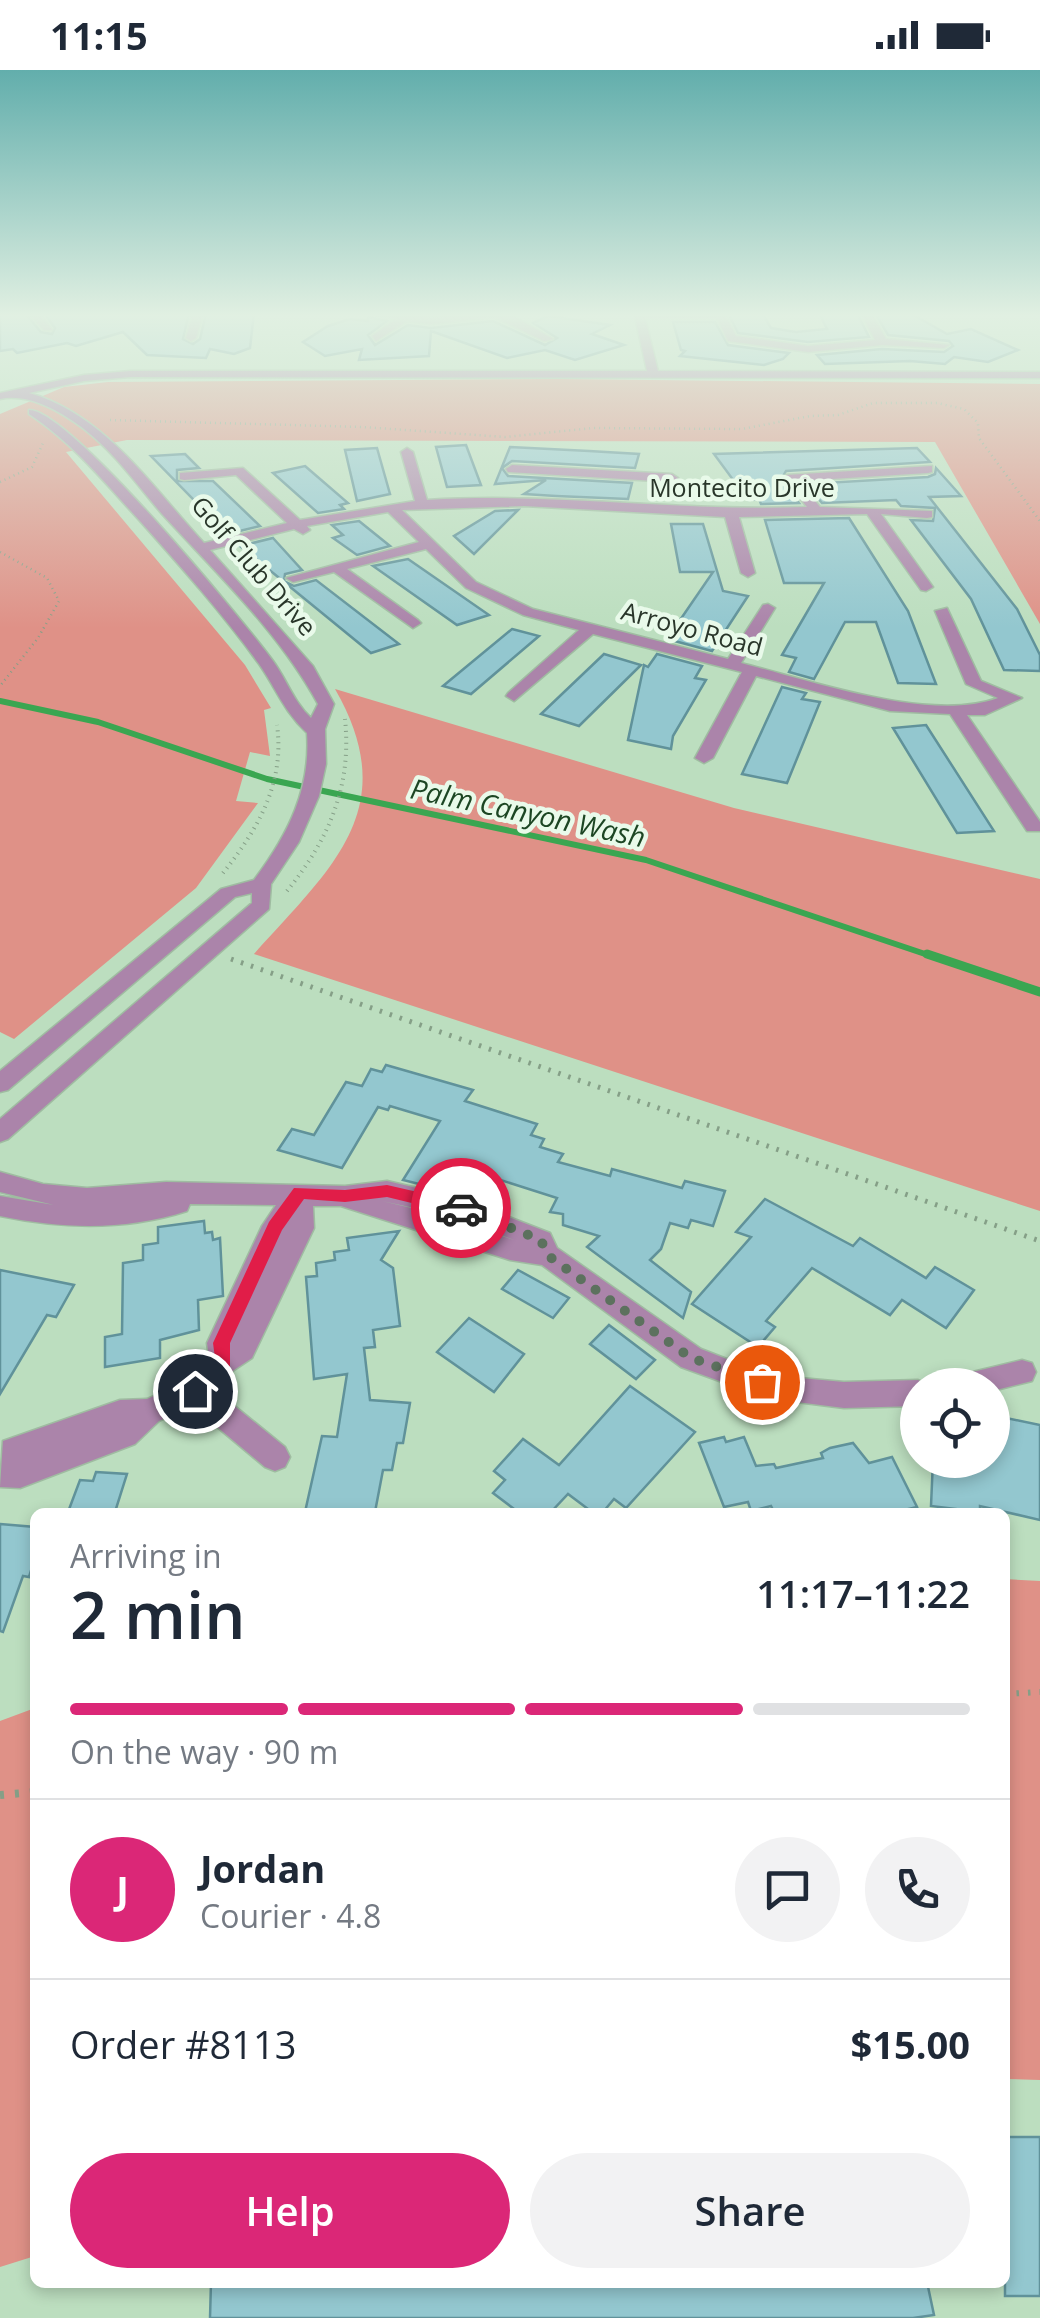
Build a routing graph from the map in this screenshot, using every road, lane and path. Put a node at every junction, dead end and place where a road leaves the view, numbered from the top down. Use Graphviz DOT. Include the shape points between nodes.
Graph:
graph roads {
  1 [pos="40,418"];
  2 [pos="72,418"];
  3 [pos="800,418"];
  4 [pos="973,418"];
  5 [pos="97,422"];
  6 [pos="46,436"];
  7 [pos="407,452"];
  8 [pos="671,462"];
  9 [pos="512,469"];
  10 [pos="928,469"];
  11 [pos="184,476"];
  12 [pos="672,478"];
  13 [pos="0,482"];
  14 [pos="422,504"];
  15 [pos="391,507"];
  16 [pos="870,510"];
  17 [pos="674,512"];
  18 [pos="818,512"];
  19 [pos="732,513"];
  20 [pos="927,514"];
  21 [pos="1040,521"];
  22 [pos="300,527"];
  23 [pos="427,544"];
  24 [pos="202,548"];
  25 [pos="0,552"];
  26 [pos="177,554"];
  27 [pos="336,567"];
  28 [pos="748,573"];
  29 [pos="293,578"];
  30 [pos="926,587"];
  31 [pos="768,608"];
  32 [pos="942,610"];
  33 [pos="412,623"];
  34 [pos="590,628"];
  35 [pos="732,665"];
  36 [pos="751,670"];
  37 [pos="0,686"];
  38 [pos="514,696"];
  39 [pos="956,711"];
  40 [pos="312,728"];
  41 [pos="704,758"];
  42 [pos="279,762"];
  43 [pos="346,772"];
  44 [pos="267,804"];
  45 [pos="338,808"];
  46 [pos="1034,827"];
  47 [pos="261,884"];
  48 [pos="233,960"];
  49 [pos="0,1084"];
  50 [pos="0,1133"];
  51 [pos="0,1182"];
  52 [pos="300,1192"];
  53 [pos="195,1194"];
  54 [pos="0,1206"];
  55 [pos="1040,1241"];
  56 [pos="1022,1372"];
  57 [pos="1010,1375"];
  58 [pos="195,1391"];
  59 [pos="900,1393"];
  60 [pos="149,1412"];
  61 [pos="275,1457"];
  62 [pos="0,1462"];
  63 [pos="0,1473"];
  64 [pos="1040,1692"];
  65 [pos="1010,1694"];
  66 [pos="30,1792"];
  67 [pos="0,1795"];
  1 -- 26 [label="street, Golf Club Drive" via="62,431"];
  2 -- 24 [label="street, Golf Club Drive"];
  3 -- 5 [label="path" via="742,429 592,428 505,437 363,426"];
  4 -- 21 [label="path" via="980,438"];
  6 -- 13 [label="path" via="32,468"];
  7 -- 14 [label="street"];
  8 -- 12 [label="street"];
  9 -- 12 [label="street"];
  10 -- 18 [label="street" via="790,478"];
  11 -- 22 [label="street" via="239,471"];
  12 -- 17 [label="street"];
  14 -- 15 [label="street, Montecito Drive"];
  14 -- 17 [label="street, Montecito Drive"];
  15 -- 22 [label="street, Montecito Drive"];
  15 -- 23 [label="street, Arroyo Road"];
  16 -- 18 [label="street, Montecito Drive"];
  16 -- 20 [label="street, Montecito Drive"];
  16 -- 30 [label="street"];
  17 -- 19 [label="street, Montecito Drive"];
  18 -- 19 [label="street, Montecito Drive"];
  19 -- 28 [label="street"];
  22 -- 24 [label="street, Montecito Drive"];
  23 -- 27 [label="street"];
  23 -- 34 [label="street, Arroyo Road" via="471,585 496,598"];
  24 -- 26 [label="street, Montecito Drive"];
  24 -- 40 [label="street, Golf Club Drive" via="307,669 326,704"];
  25 -- 37 [label="path" via="47,578 59,600"];
  26 -- 40 [label="street, Golf Club Drive"];
  27 -- 29 [label="street"];
  27 -- 33 [label="street"];
  31 -- 35 [label="street"];
  32 -- 39 [label="street, Arroyo Road" via="974,684 1014,698 979,711"];
  34 -- 35 [label="street, Arroyo Road"];
  34 -- 38 [label="street"];
  35 -- 36 [label="street, Arroyo Road"];
  36 -- 39 [label="street, Arroyo Road" via="890,706"];
  36 -- 41 [label="street"];
  39 -- 46 [label="street"];
  40 -- 47 [label="street, Golf Club Drive" via="317,762 302,820"];
  42 -- 44 [label="path"];
  43 -- 45 [label="path"];
  47 -- 49 [label="street" via="228,893"];
  47 -- 50 [label="street, Golf Club Drive" via="262,904"];
  48 -- 55 [label="path"];
  51 -- 53 [label="street" via="55,1196"];
  52 -- 53 [label="street"];
  52 -- 58 [label="street" via="302,1228 242,1350"];
  52 -- 59 [label="street" via="345,1196 374,1211 446,1227 526,1256 547,1255 691,1358 736,1375 789,1389"];
  53 -- 54 [label="street" via="137,1213 44,1216"];
  56 -- 57 [label="street"];
  58 -- 60 [label="street"];
  58 -- 61 [label="street"];
  60 -- 62 [label="street" via="120,1413 13,1450"];
  60 -- 63 [label="street" via="125,1435 20,1474"];
  64 -- 65 [label="path"];
  66 -- 67 [label="path"];
}
